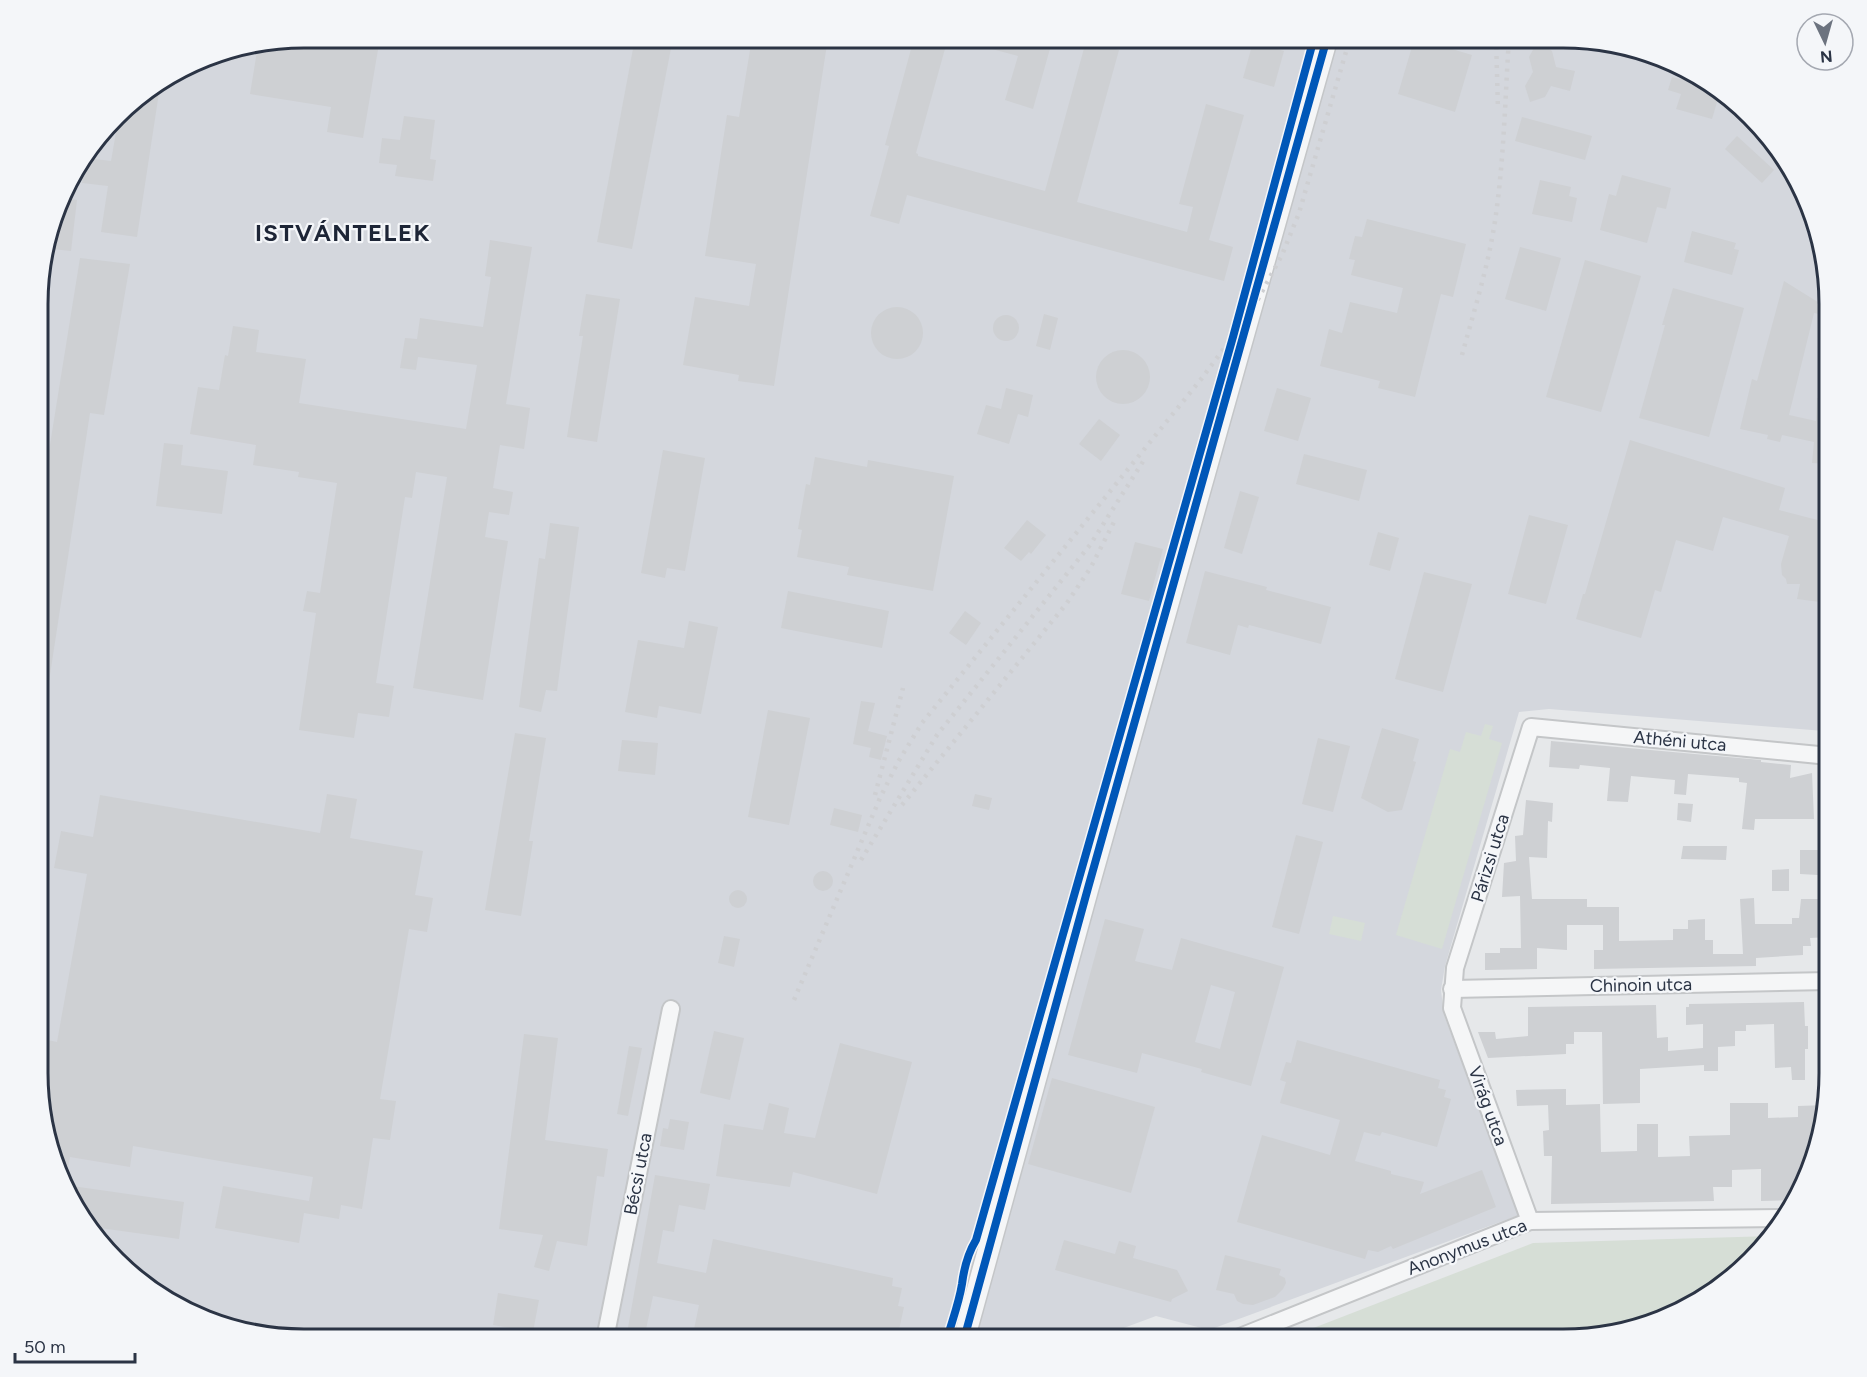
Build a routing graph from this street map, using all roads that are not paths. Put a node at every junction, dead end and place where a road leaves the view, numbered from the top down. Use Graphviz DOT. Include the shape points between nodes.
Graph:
graph roads {
  1 [pos="1324,48"];
  2 [pos="1530,727"];
  3 [pos="1819,755"];
  4 [pos="1819,981"];
  5 [pos="1452,989"];
  6 [pos="671,1009"];
  7 [pos="1774,1218"];
  8 [pos="1530,1221"];
  9 [pos="606,1329"];
  10 [pos="967,1329"];
  11 [pos="1260,1329"];
  1 -- 10 [label="street"];
  2 -- 3 [label="street, Athéni utca"];
  2 -- 5 [label="street, Párizsi utca" via="1455,968"];
  4 -- 5 [label="street, Chinoin utca"];
  5 -- 8 [label="street, Virág utca" via="1452,1008"];
  6 -- 9 [label="street, Bécsi utca"];
  7 -- 8 [label="street, Anonymus utca"];
  8 -- 11 [label="street, Anonymus utca"];
}
